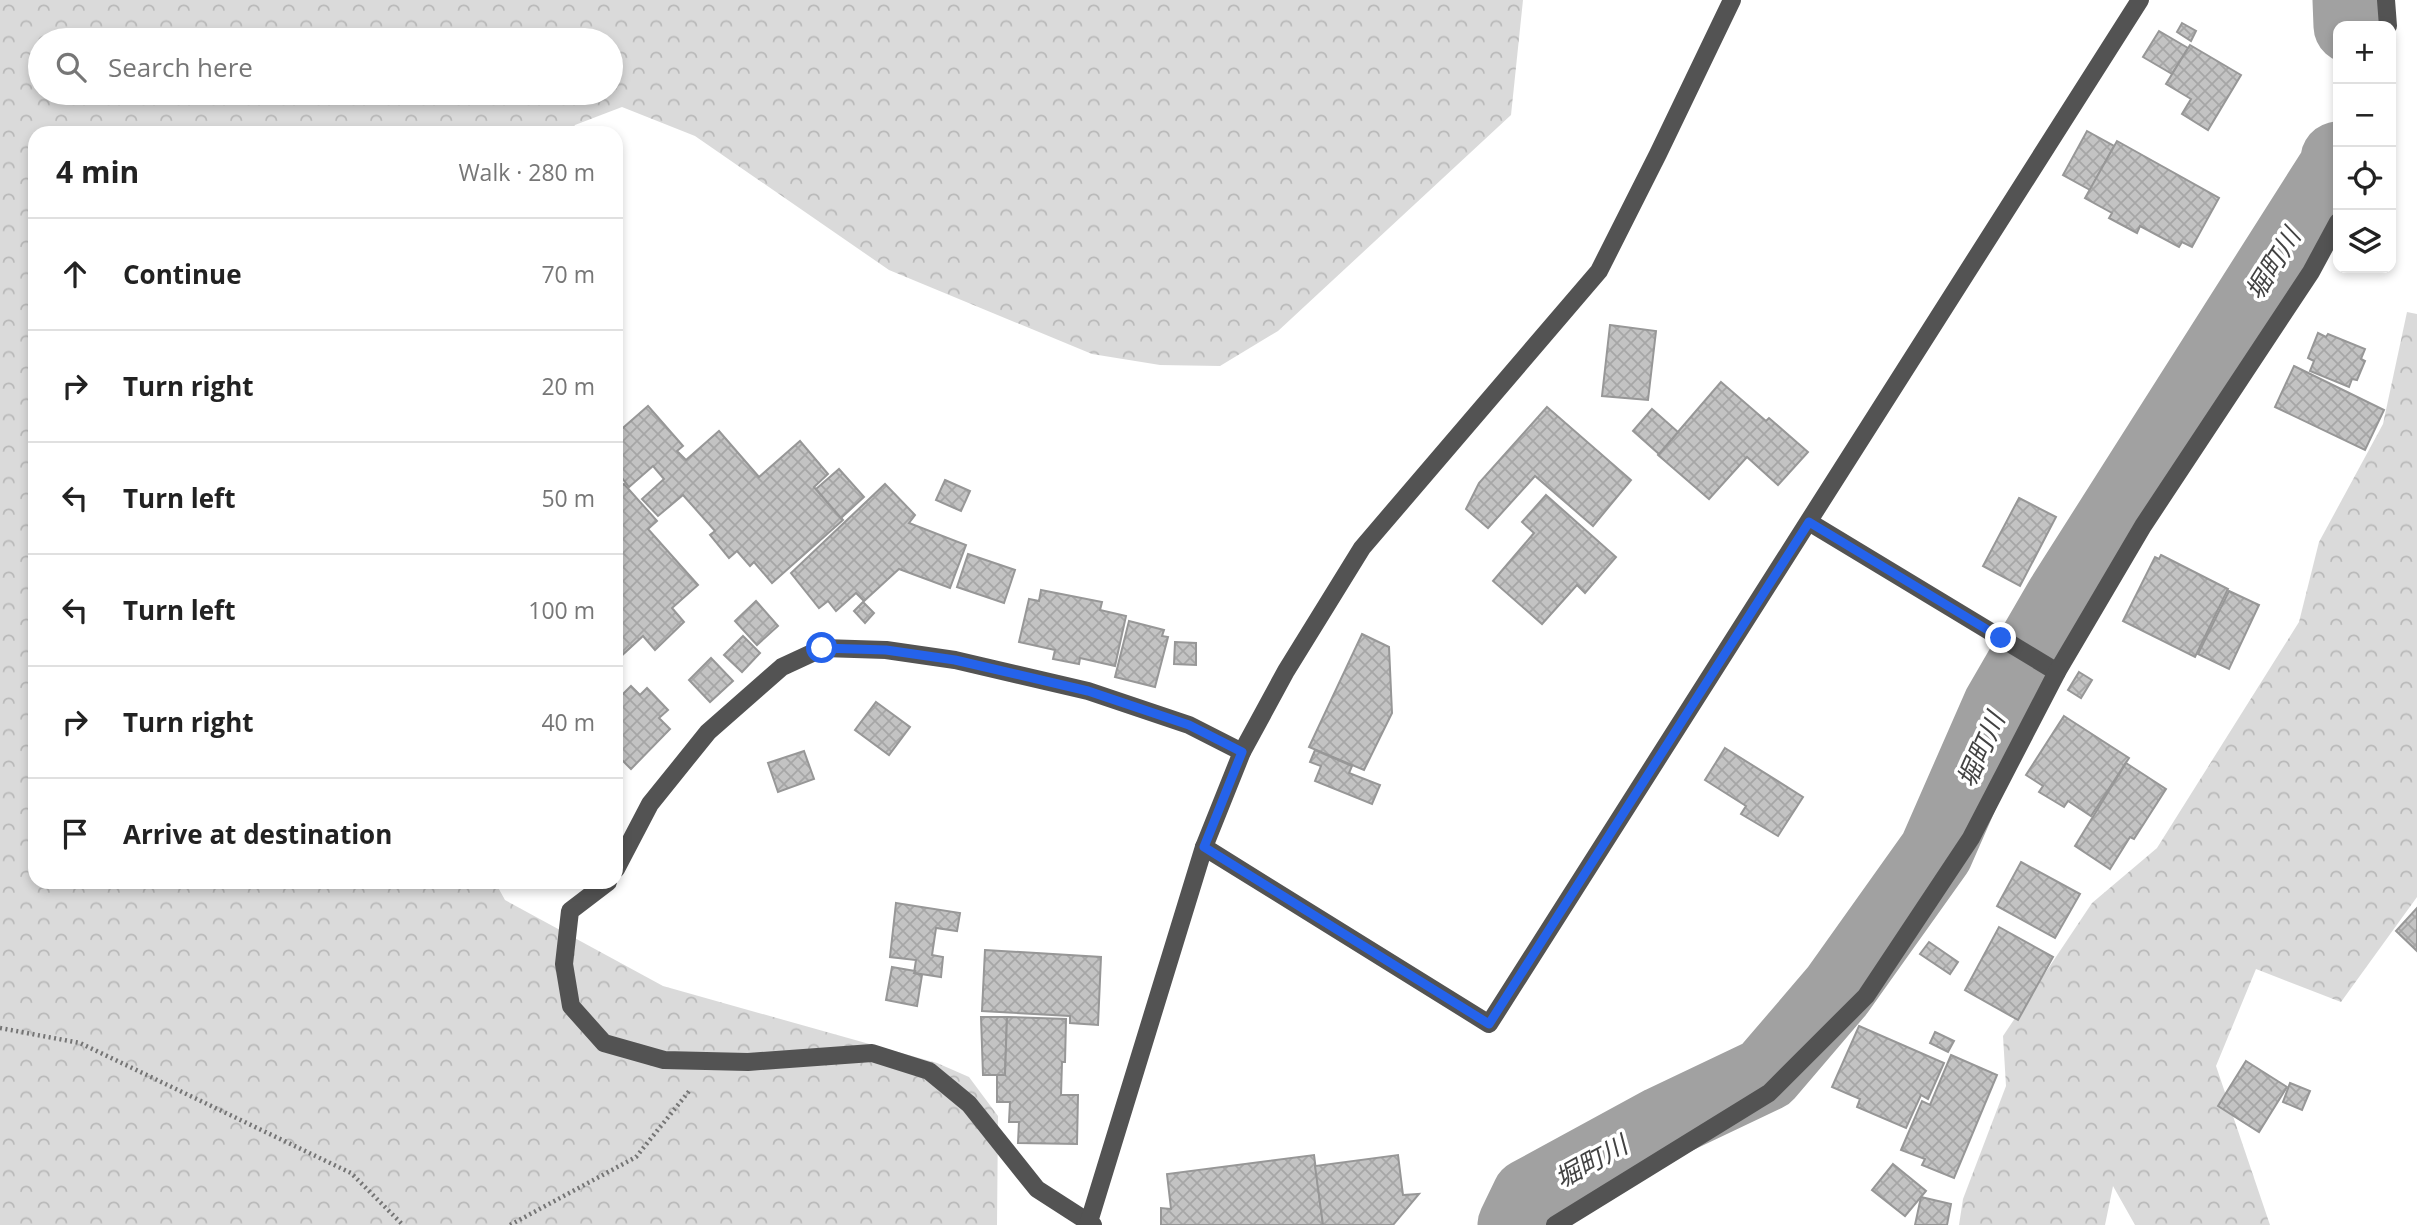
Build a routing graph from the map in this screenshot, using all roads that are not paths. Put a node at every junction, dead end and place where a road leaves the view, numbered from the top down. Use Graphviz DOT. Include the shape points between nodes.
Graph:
graph roads {
  1 [pos="1732,0"];
  2 [pos="2140,0"];
  3 [pos="2386,0"];
  4 [pos="2388,21"];
  5 [pos="2333,231"];
  6 [pos="1809,522"];
  7 [pos="2057,671"];
  8 [pos="1242,752"];
  9 [pos="1204,847"];
  10 [pos="623,856"];
  11 [pos="599,889"];
  12 [pos="1090,1224"];
  13 [pos="1555,1225"];
  1 -- 8 [label="street" via="1599,271 1362,548"];
  2 -- 6 [label="street"];
  3 -- 4 [label="street"];
  5 -- 7 [label="street" via="2311,272 2143,526"];
  6 -- 7 [label="street"];
  6 -- 9 [label="street" via="1489,1024"];
  7 -- 13 [label="street" via="1971,838 1866,996 1769,1093"];
  8 -- 9 [label="street"];
  8 -- 10 [label="street" via="1189,725 1088,691 955,660 886,650 822,648 782,667 708,732 650,804"];
  9 -- 12 [label="street"];
  11 -- 12 [label="street" via="570,911 564,964 571,1006 604,1043 664,1060 712,1062 872,1053 929,1071 969,1104 1037,1189"];
}
